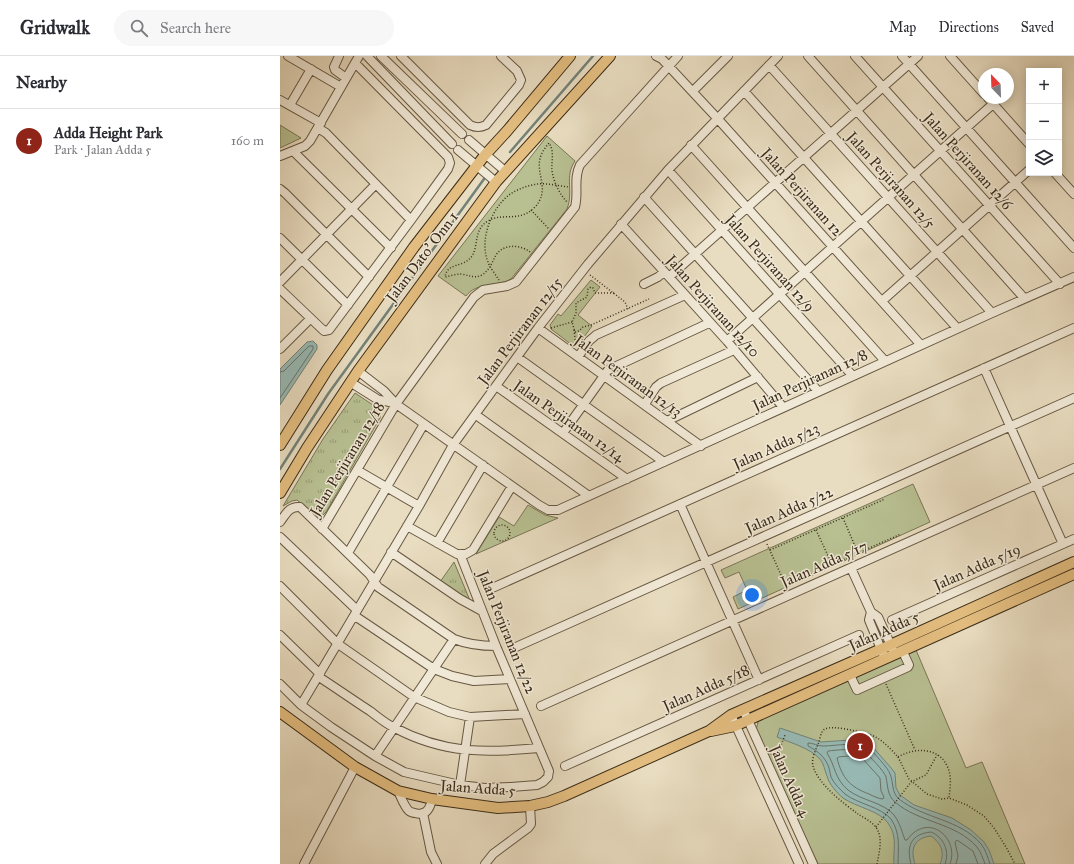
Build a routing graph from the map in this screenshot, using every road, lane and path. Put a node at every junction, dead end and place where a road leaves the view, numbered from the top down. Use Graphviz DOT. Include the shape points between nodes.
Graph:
graph roads {
  1 [pos="288,56"];
  2 [pos="340,56"];
  3 [pos="367,56"];
  4 [pos="382,56"];
  5 [pos="401,56"];
  6 [pos="502,56"];
  7 [pos="570,56"];
  8 [pos="610,56"];
  9 [pos="678,56"];
  10 [pos="728,56"];
  11 [pos="778,56"];
  12 [pos="808,56"];
  13 [pos="855,56"];
  14 [pos="902,56"];
  15 [pos="918,56"];
  16 [pos="950,56"];
  17 [pos="660,57"];
  18 [pos="357,60"];
  19 [pos="909,64"];
  20 [pos="769,65"];
  21 [pos="668,66"];
  22 [pos="311,69"];
  23 [pos="346,78"];
  24 [pos="341,87"];
  25 [pos="883,87"];
  26 [pos="978,87"];
  27 [pos="693,91"];
  28 [pos="744,91"];
  29 [pos="280,100"];
  30 [pos="987,104"];
  31 [pos="993,104"];
  32 [pos="290,105"];
  33 [pos="856,110"];
  34 [pos="717,118"];
  35 [pos="320,126"];
  36 [pos="966,128"];
  37 [pos="462,134"];
  38 [pos="831,134"];
  39 [pos="469,140"];
  40 [pos="1026,141"];
  41 [pos="452,144"];
  42 [pos="691,144"];
  43 [pos="458,150"];
  44 [pos="293,151"];
  45 [pos="940,151"];
  46 [pos="485,154"];
  47 [pos="280,156"];
  48 [pos="804,158"];
  49 [pos="476,166"];
  50 [pos="668,170"];
  51 [pos="505,171"];
  52 [pos="1026,173"];
  53 [pos="914,174"];
  54 [pos="1058,176"];
  55 [pos="496,182"];
  56 [pos="1015,182"];
  57 [pos="775,183"];
  58 [pos="376,184"];
  59 [pos="543,184"];
  60 [pos="556,185"];
  61 [pos="577,188"];
  62 [pos="280,189"];
  63 [pos="1074,194"];
  64 [pos="644,198"];
  65 [pos="888,198"];
  66 [pos="989,206"];
  67 [pos="748,208"];
  68 [pos="351,209"];
  69 [pos="573,209"];
  70 [pos="531,210"];
  71 [pos="492,219"];
  72 [pos="412,220"];
  73 [pos="861,222"];
  74 [pos="621,224"];
  75 [pos="963,229"];
  76 [pos="722,230"];
  77 [pos="554,234"];
  78 [pos="326,235"];
  79 [pos="280,238"];
  80 [pos="833,247"];
  81 [pos="391,248"];
  82 [pos="1074,248"];
  83 [pos="937,252"];
  84 [pos="695,254"];
  85 [pos="536,256"];
  86 [pos="302,260"];
  87 [pos="584,265"];
  88 [pos="491,266"];
  89 [pos="805,272"];
  90 [pos="666,275"];
  91 [pos="369,276"];
  92 [pos="910,276"];
  93 [pos="1074,278"];
  94 [pos="280,282"];
  95 [pos="644,284"];
  96 [pos="1060,284"];
  97 [pos="503,287"];
  98 [pos="280,288"];
  99 [pos="614,293"];
  100 [pos="780,294"];
  101 [pos="685,295"];
  102 [pos="1024,298"];
  103 [pos="649,299"];
  104 [pos="882,301"];
  105 [pos="348,305"];
  106 [pos="628,309"];
  107 [pos="992,313"];
  108 [pos="752,318"];
  109 [pos="310,319"];
  110 [pos="632,319"];
  111 [pos="572,322"];
  112 [pos="709,323"];
  113 [pos="538,328"];
  114 [pos="957,328"];
  115 [pos="1074,328"];
  116 [pos="574,330"];
  117 [pos="726,342"];
  118 [pos="282,343"];
  119 [pos="921,345"];
  120 [pos="734,350"];
  121 [pos="517,357"];
  122 [pos="578,357"];
  123 [pos="885,361"];
  124 [pos="984,368"];
  125 [pos="358,371"];
  126 [pos="852,375"];
  127 [pos="603,376"];
  128 [pos="758,377"];
  129 [pos="350,382"];
  130 [pos="496,386"];
  131 [pos="818,391"];
  132 [pos="1074,398"];
  133 [pos="396,404"];
  134 [pos="583,404"];
  135 [pos="645,404"];
  136 [pos="783,407"];
  137 [pos="476,415"];
  138 [pos="667,421"];
  139 [pos="424,424"];
  140 [pos="1010,426"];
  141 [pos="563,434"];
  142 [pos="280,444"];
  143 [pos="454,445"];
  144 [pos="701,446"];
  145 [pos="664,462"];
  146 [pos="483,465"];
  147 [pos="1074,468"];
  148 [pos="357,470"];
  149 [pos="627,479"];
  150 [pos="1037,485"];
  151 [pos="512,486"];
  152 [pos="387,488"];
  153 [pos="280,492"];
  154 [pos="589,496"];
  155 [pos="885,499"];
  156 [pos="680,504"];
  157 [pos="419,506"];
  158 [pos="843,518"];
  159 [pos="280,522"];
  160 [pos="407,526"];
  161 [pos="322,529"];
  162 [pos="816,530"];
  163 [pos="901,534"];
  164 [pos="764,536"];
  165 [pos="280,537"];
  166 [pos="1074,539"];
  167 [pos="500,541"];
  168 [pos="437,543"];
  169 [pos="1063,544"];
  170 [pos="770,550"];
  171 [pos="391,552"];
  172 [pos="348,553"];
  173 [pos="858,553"];
  174 [pos="460,554"];
  175 [pos="706,562"];
  176 [pos="1074,562"];
  177 [pos="832,565"];
  178 [pos="851,568"];
  179 [pos="1074,574"];
  180 [pos="374,582"];
  181 [pos="786,585"];
  182 [pos="280,586"];
  183 [pos="490,589"];
  184 [pos="790,595"];
  185 [pos="482,611"];
  186 [pos="871,612"];
  187 [pos="356,613"];
  188 [pos="733,620"];
  189 [pos="892,620"];
  190 [pos="280,635"];
  191 [pos="859,635"];
  192 [pos="454,639"];
  193 [pos="338,644"];
  194 [pos="891,645"];
  195 [pos="496,646"];
  196 [pos="516,647"];
  197 [pos="881,649"];
  198 [pos="894,655"];
  199 [pos="434,669"];
  200 [pos="850,675"];
  201 [pos="320,676"];
  202 [pos="510,679"];
  203 [pos="884,679"];
  204 [pos="759,680"];
  205 [pos="280,684"];
  206 [pos="414,697"];
  207 [pos="301,705"];
  208 [pos="541,706"];
  209 [pos="743,709"];
  210 [pos="280,712"];
  211 [pos="525,714"];
  212 [pos="731,715"];
  213 [pos="470,717"];
  214 [pos="748,720"];
  215 [pos="735,726"];
  216 [pos="394,728"];
  217 [pos="709,731"];
  218 [pos="785,735"];
  219 [pos="539,748"];
  220 [pos="466,750"];
  221 [pos="914,750"];
  222 [pos="937,755"];
  223 [pos="375,756"];
  224 [pos="898,757"];
  225 [pos="766,760"];
  226 [pos="565,766"];
  227 [pos="355,767"];
  228 [pos="912,782"];
  229 [pos="460,785"];
  230 [pos="398,791"];
  231 [pos="949,798"];
  232 [pos="432,799"];
  233 [pos="530,806"];
  234 [pos="423,813"];
  235 [pos="876,827"];
  236 [pos="304,864"];
  237 [pos="437,864"];
  238 [pos="485,864"];
  239 [pos="798,864"];
  240 [pos="813,864"];
  241 [pos="877,864"];
  242 [pos="1015,864"];
  1 -- 22 [label="street"];
  2 -- 23 [label="street" via="334,67"];
  3 -- 41 [label="street"];
  4 -- 37 [label="street"];
  5 -- 6 [label="street" via="470,125 481,128 521,80 517,71"];
  7 -- 46 [label="main road, Jalan Dato' Onn 1"];
  8 -- 51 [label="main road, Jalan Dato' Onn 1"];
  9 -- 21 [label="street"];
  10 -- 27 [label="street"];
  11 -- 20 [label="street, Jalan Perjiranan 12/15"];
  12 -- 33 [label="street"];
  13 -- 25 [label="street, Jalan Perjiranan 12/6"];
  14 -- 19 [label="street"];
  15 -- 19 [label="street"];
  16 -- 26 [label="street"];
  17 -- 21 [label="street, Jalan Perjiranan 12"];
  18 -- 23 [label="street"];
  18 -- 72 [label="street" via="448,157 448,169"];
  19 -- 25 [label="street"];
  19 -- 36 [label="street"];
  20 -- 28 [label="street, Jalan Perjiranan 12/15"];
  20 -- 38 [label="street, Jalan Perjiranan 12/5"];
  21 -- 27 [label="street, Jalan Perjiranan 12"];
  21 -- 61 [label="street" via="580,165 576,173"];
  22 -- 24 [label="street"];
  22 -- 32 [label="street"];
  23 -- 24 [label="street"];
  24 -- 35 [label="street"];
  25 -- 33 [label="street"];
  25 -- 45 [label="street, Jalan Perjiranan 12/6"];
  27 -- 34 [label="street, Jalan Perjiranan 12"];
  28 -- 34 [label="street, Jalan Perjiranan 12/15"];
  28 -- 48 [label="street"];
  29 -- 32 [label="street"];
  30 -- 36 [label="street"];
  31 -- 40 [label="street"];
  32 -- 35 [label="street"];
  33 -- 38 [label="street"];
  33 -- 53 [label="street"];
  34 -- 42 [label="street, Jalan Perjiranan 12/15"];
  34 -- 57 [label="street, Jalan Perjiranan 12"];
  35 -- 44 [label="street" via="305,146"];
  35 -- 58 [label="street"];
  36 -- 45 [label="street"];
  36 -- 56 [label="street"];
  38 -- 48 [label="street"];
  38 -- 65 [label="street, Jalan Perjiranan 12/5"];
  39 -- 46 [label="street"];
  42 -- 50 [label="street, Jalan Perjiranan 12/15"];
  42 -- 67 [label="street"];
  43 -- 49 [label="street"];
  44 -- 47 [label="street"];
  44 -- 68 [label="street"];
  45 -- 53 [label="street"];
  45 -- 66 [label="street, Jalan Perjiranan 12/6"];
  46 -- 49 [label="main road, Jalan Dato' Onn 1"];
  46 -- 51 [label="street"];
  48 -- 57 [label="street"];
  48 -- 73 [label="street"];
  49 -- 55 [label="street"];
  49 -- 142 [label="main road, Jalan Dato' Onn 1" via="404,260 327,370"];
  50 -- 64 [label="street, Jalan Perjiranan 12/15"];
  50 -- 76 [label="street, Jalan Perjiranan 12/9"];
  51 -- 55 [label="main road, Jalan Dato' Onn 1"];
  52 -- 56 [label="street"];
  53 -- 65 [label="street"];
  53 -- 75 [label="street"];
  54 -- 63 [label="street"];
  55 -- 125 [label="main road, Jalan Dato' Onn 1"];
  56 -- 66 [label="street"];
  56 -- 82 [label="street"];
  57 -- 67 [label="street"];
  57 -- 80 [label="street, Jalan Perjiranan 12"];
  58 -- 68 [label="street"];
  58 -- 72 [label="street"];
  59 -- 60 [label="path"];
  59 -- 60 [label="path" via="539,160 549,143 553,152 552,172"];
  59 -- 70 [label="path" via="539,202"];
  59 -- 71 [label="path" via="528,186 510,194"];
  60 -- 61 [label="path"];
  60 -- 69 [label="path"];
  61 -- 69 [label="street" via="577,199"];
  62 -- 78 [label="street"];
  64 -- 74 [label="street, Jalan Perjiranan 12/15"];
  64 -- 84 [label="street"];
  65 -- 73 [label="street"];
  65 -- 83 [label="street, Jalan Perjiranan 12/5"];
  66 -- 75 [label="street"];
  66 -- 96 [label="street, Jalan Perjiranan 12/6"];
  67 -- 76 [label="street"];
  67 -- 89 [label="street"];
  68 -- 78 [label="street"];
  68 -- 81 [label="street"];
  69 -- 77 [label="street"];
  70 -- 71 [label="path" via="524,215"];
  70 -- 77 [label="path"];
  71 -- 88 [label="path" via="485,243"];
  71 -- 88 [label="path" via="484,224 476,237 472,256 461,265 449,268 445,277 461,274 468,277 481,276"];
  72 -- 81 [label="street"];
  73 -- 80 [label="street"];
  73 -- 92 [label="street"];
  74 -- 87 [label="street, Jalan Perjiranan 12/15"];
  74 -- 90 [label="street, Jalan Perjiranan 12/10"];
  75 -- 83 [label="street"];
  75 -- 102 [label="street"];
  76 -- 84 [label="street"];
  76 -- 100 [label="street, Jalan Perjiranan 12/9"];
  77 -- 85 [label="street"];
  78 -- 86 [label="street"];
  78 -- 91 [label="street"];
  79 -- 86 [label="street"];
  80 -- 89 [label="street"];
  80 -- 104 [label="street, Jalan Perjiranan 12"];
  81 -- 91 [label="street"];
  83 -- 92 [label="street"];
  83 -- 107 [label="street, Jalan Perjiranan 12/5"];
  84 -- 90 [label="street"];
  84 -- 108 [label="street"];
  85 -- 88 [label="path" via="524,248 512,246 498,252"];
  85 -- 97 [label="street" via="516,282"];
  86 -- 94 [label="street"];
  86 -- 105 [label="street"];
  87 -- 99 [label="path"];
  87 -- 113 [label="street, Jalan Perjiranan 12/15"];
  88 -- 97 [label="path"];
  89 -- 100 [label="street"];
  89 -- 123 [label="street"];
  90 -- 95 [label="street"];
  90 -- 101 [label="street, Jalan Perjiranan 12/10"];
  91 -- 105 [label="street"];
  92 -- 104 [label="street"];
  92 -- 114 [label="street"];
  93 -- 96 [label="street, Jalan Perjiranan 12/8"];
  96 -- 102 [label="street, Jalan Perjiranan 12/8"];
  97 -- 133 [label="street, Jalan Perjiranan 12/18" via="483,290 474,297"];
  98 -- 109 [label="street"];
  99 -- 106 [label="path"];
  99 -- 111 [label="path" via="595,293 593,288 589,288 587,297 576,303 576,314"];
  100 -- 108 [label="street"];
  100 -- 126 [label="street, Jalan Perjiranan 12/9"];
  101 -- 110 [label="street"];
  101 -- 112 [label="street, Jalan Perjiranan 12/10"];
  102 -- 107 [label="street, Jalan Perjiranan 12/8"];
  103 -- 106 [label="path"];
  104 -- 119 [label="street, Jalan Perjiranan 12"];
  105 -- 109 [label="street" via="329,330 324,331"];
  106 -- 110 [label="path"];
  106 -- 116 [label="path" via="584,326 577,332"];
  107 -- 114 [label="street, Jalan Perjiranan 12/8"];
  108 -- 117 [label="street"];
  108 -- 131 [label="street"];
  109 -- 118 [label="street"];
  110 -- 122 [label="street" via="592,337"];
  111 -- 113 [label="path" via="559,324 554,328"];
  111 -- 116 [label="path"];
  112 -- 117 [label="street, Jalan Perjiranan 12/10"];
  112 -- 127 [label="street" via="608,370"];
  113 -- 121 [label="street, Jalan Perjiranan 12/15"];
  113 -- 122 [label="street, Jalan Perjiranan 12/13"];
  114 -- 119 [label="street, Jalan Perjiranan 12/8"];
  115 -- 124 [label="street, Jalan Adda 5/23"];
  116 -- 122 [label="path"];
  117 -- 120 [label="street, Jalan Perjiranan 12/10"];
  119 -- 123 [label="street, Jalan Perjiranan 12/8"];
  120 -- 128 [label="street, Jalan Perjiranan 12/10"];
  120 -- 135 [label="street" via="662,383 656,387"];
  121 -- 130 [label="street, Jalan Perjiranan 12/15"];
  121 -- 134 [label="street"];
  122 -- 127 [label="street, Jalan Perjiranan 12/13"];
  123 -- 126 [label="street, Jalan Perjiranan 12/8"];
  124 -- 140 [label="street"];
  124 -- 156 [label="street, Jalan Adda 5/23"];
  125 -- 129 [label="main road, Jalan Dato' Onn 1"];
  125 -- 133 [label="street"];
  126 -- 131 [label="street, Jalan Perjiranan 12/8"];
  127 -- 134 [label="street"];
  127 -- 135 [label="street, Jalan Perjiranan 12/13"];
  128 -- 136 [label="street, Jalan Perjiranan 12/10"];
  128 -- 138 [label="street"];
  129 -- 133 [label="street" via="376,399"];
  129 -- 153 [label="main road, Jalan Dato' Onn 1"];
  130 -- 137 [label="street, Jalan Perjiranan 12/15"];
  130 -- 141 [label="street, Jalan Perjiranan 12/14"];
  131 -- 136 [label="street, Jalan Perjiranan 12/8"];
  132 -- 140 [label="street, Jalan Adda 5/22"];
  133 -- 139 [label="street"];
  133 -- 148 [label="street, Jalan Perjiranan 12/18"];
  134 -- 141 [label="street"];
  134 -- 145 [label="street"];
  135 -- 138 [label="street, Jalan Perjiranan 12/13"];
  136 -- 144 [label="street, Jalan Perjiranan 12/8"];
  137 -- 143 [label="street, Jalan Perjiranan 12/15"];
  137 -- 154 [label="street"];
  138 -- 144 [label="street, Jalan Perjiranan 12/13"];
  139 -- 143 [label="street"];
  139 -- 152 [label="street"];
  140 -- 150 [label="street"];
  140 -- 164 [label="street, Jalan Adda 5/22"];
  141 -- 149 [label="street, Jalan Perjiranan 12/14"];
  143 -- 146 [label="street"];
  143 -- 157 [label="street, Jalan Perjiranan 12/15"];
  144 -- 145 [label="street, Jalan Perjiranan 12/8"];
  145 -- 149 [label="street, Jalan Perjiranan 12/8"];
  146 -- 151 [label="street"];
  146 -- 168 [label="street"];
  147 -- 150 [label="street, Jalan Adda 5/17"];
  148 -- 152 [label="street"];
  148 -- 161 [label="street, Jalan Perjiranan 12/18"];
  149 -- 154 [label="street, Jalan Perjiranan 12/8"];
  150 -- 169 [label="street"];
  150 -- 178 [label="street, Jalan Adda 5/17"];
  151 -- 154 [label="street, Jalan Perjiranan 12/8" via="548,510 558,510"];
  151 -- 174 [label="street" via="473,550"];
  152 -- 157 [label="street"];
  152 -- 172 [label="street"];
  155 -- 158 [label="path"];
  156 -- 175 [label="street"];
  156 -- 183 [label="street, Jalan Adda 5/23"];
  157 -- 160 [label="street, Jalan Perjiranan 12/15"];
  158 -- 162 [label="path"];
  158 -- 173 [label="path"];
  159 -- 161 [label="street" via="290,508 295,506 300,507"];
  160 -- 168 [label="street"];
  160 -- 171 [label="street, Jalan Perjiranan 12/15"];
  161 -- 172 [label="street"];
  162 -- 170 [label="path"];
  162 -- 177 [label="path"];
  163 -- 173 [label="path"];
  164 -- 170 [label="path"];
  164 -- 175 [label="street, Jalan Adda 5/22"];
  165 -- 187 [label="street"];
  166 -- 169 [label="street, Jalan Adda 5/19"];
  167 -- 167 [label="path" via="495,531 498,527 504,526 509,529 510,535 506,540"];
  168 -- 174 [label="street"];
  169 -- 189 [label="street, Jalan Adda 5/19"];
  170 -- 181 [label="path"];
  171 -- 180 [label="street, Jalan Perjiranan 12/15"];
  171 -- 185 [label="street"];
  172 -- 180 [label="street"];
  173 -- 177 [label="path"];
  174 -- 185 [label="street, Jalan Perjiranan 12/22"];
  175 -- 188 [label="street"];
  175 -- 196 [label="street, Jalan Adda 5/22"];
  176 -- 194 [label="main road, Jalan Adda 5"];
  177 -- 181 [label="path"];
  178 -- 184 [label="street, Jalan Adda 5/17"];
  178 -- 186 [label="street"];
  179 -- 198 [label="main road, Jalan Adda 5"];
  180 -- 187 [label="street, Jalan Perjiranan 12/15"];
  180 -- 192 [label="street"];
  181 -- 184 [label="path"];
  182 -- 193 [label="street"];
  184 -- 188 [label="street, Jalan Adda 5/17"];
  185 -- 195 [label="street, Jalan Perjiranan 12/22"];
  186 -- 194 [label="street" via="878,617"];
  186 -- 197 [label="street" via="869,620"];
  187 -- 193 [label="street, Jalan Perjiranan 12/15"];
  187 -- 199 [label="street"];
  188 -- 204 [label="street"];
  188 -- 208 [label="street, Jalan Adda 5/17"];
  190 -- 201 [label="street"];
  191 -- 204 [label="street, Jalan Adda 5/18"];
  192 -- 195 [label="street" via="478,646"];
  192 -- 199 [label="street"];
  193 -- 201 [label="street, Jalan Perjiranan 12/15"];
  193 -- 206 [label="street"];
  194 -- 197 [label="main road, Jalan Adda 5"];
  194 -- 198 [label="street"];
  195 -- 202 [label="street, Jalan Perjiranan 12/22"];
  197 -- 198 [label="street"];
  197 -- 209 [label="main road, Jalan Adda 5"];
  198 -- 200 [label="main road, Jalan Adda 5"];
  198 -- 203 [label="street" via="908,667"];
  199 -- 202 [label="street" via="474,681"];
  199 -- 206 [label="street"];
  200 -- 203 [label="street" via="857,690"];
  200 -- 214 [label="main road, Jalan Adda 5"];
  201 -- 207 [label="street, Jalan Perjiranan 12/15"];
  201 -- 216 [label="street"];
  202 -- 211 [label="street, Jalan Perjiranan 12/22"];
  203 -- 221 [label="path"];
  204 -- 226 [label="street, Jalan Adda 5/18"];
  205 -- 207 [label="street"];
  206 -- 213 [label="street" via="449,712"];
  206 -- 216 [label="street"];
  207 -- 223 [label="street"];
  209 -- 212 [label="main road, Jalan Adda 5"];
  209 -- 214 [label="street, Jalan Adda 4"];
  210 -- 227 [label="main road, Jalan Adda 5"];
  211 -- 213 [label="street"];
  211 -- 219 [label="street, Jalan Perjiranan 12/22"];
  212 -- 215 [label="street, Jalan Adda 4"];
  212 -- 217 [label="main road, Jalan Adda 5"];
  213 -- 220 [label="street"];
  214 -- 215 [label="main road, Jalan Adda 5"];
  214 -- 225 [label="street, Jalan Adda 4"];
  215 -- 217 [label="main road, Jalan Adda 5"];
  215 -- 239 [label="street, Jalan Adda 4"];
  216 -- 220 [label="street" via="430,743"];
  216 -- 223 [label="street"];
  217 -- 233 [label="main road, Jalan Adda 5" via="558,798"];
  218 -- 225 [label="path" via="780,748"];
  219 -- 220 [label="street"];
  219 -- 229 [label="street, Jalan Perjiranan 12/22" via="549,771 548,777 536,785 485,788"];
  220 -- 229 [label="street"];
  221 -- 222 [label="path" via="929,750"];
  221 -- 224 [label="path"];
  222 -- 228 [label="path" via="926,775"];
  222 -- 231 [label="path" via="943,758 948,768 951,781"];
  223 -- 229 [label="street" via="404,772"];
  224 -- 228 [label="path"];
  224 -- 235 [label="path" via="871,734 835,728 822,732 813,757 812,765 832,793"];
  225 -- 240 [label="street, Jalan Adda 4"];
  227 -- 230 [label="main road, Jalan Adda 5"];
  227 -- 236 [label="street"];
  228 -- 231 [label="path" via="926,794 942,799"];
  228 -- 235 [label="path"];
  230 -- 232 [label="main road, Jalan Adda 5"];
  230 -- 234 [label="street" via="410,811"];
  231 -- 242 [label="path" via="984,816"];
  232 -- 233 [label="main road, Jalan Adda 5" via="498,808"];
  232 -- 234 [label="street" via="430,807"];
  233 -- 238 [label="street" via="531,824 528,828 493,854"];
  234 -- 237 [label="street" via="431,852"];
  235 -- 241 [label="path" via="881,839"];
}
